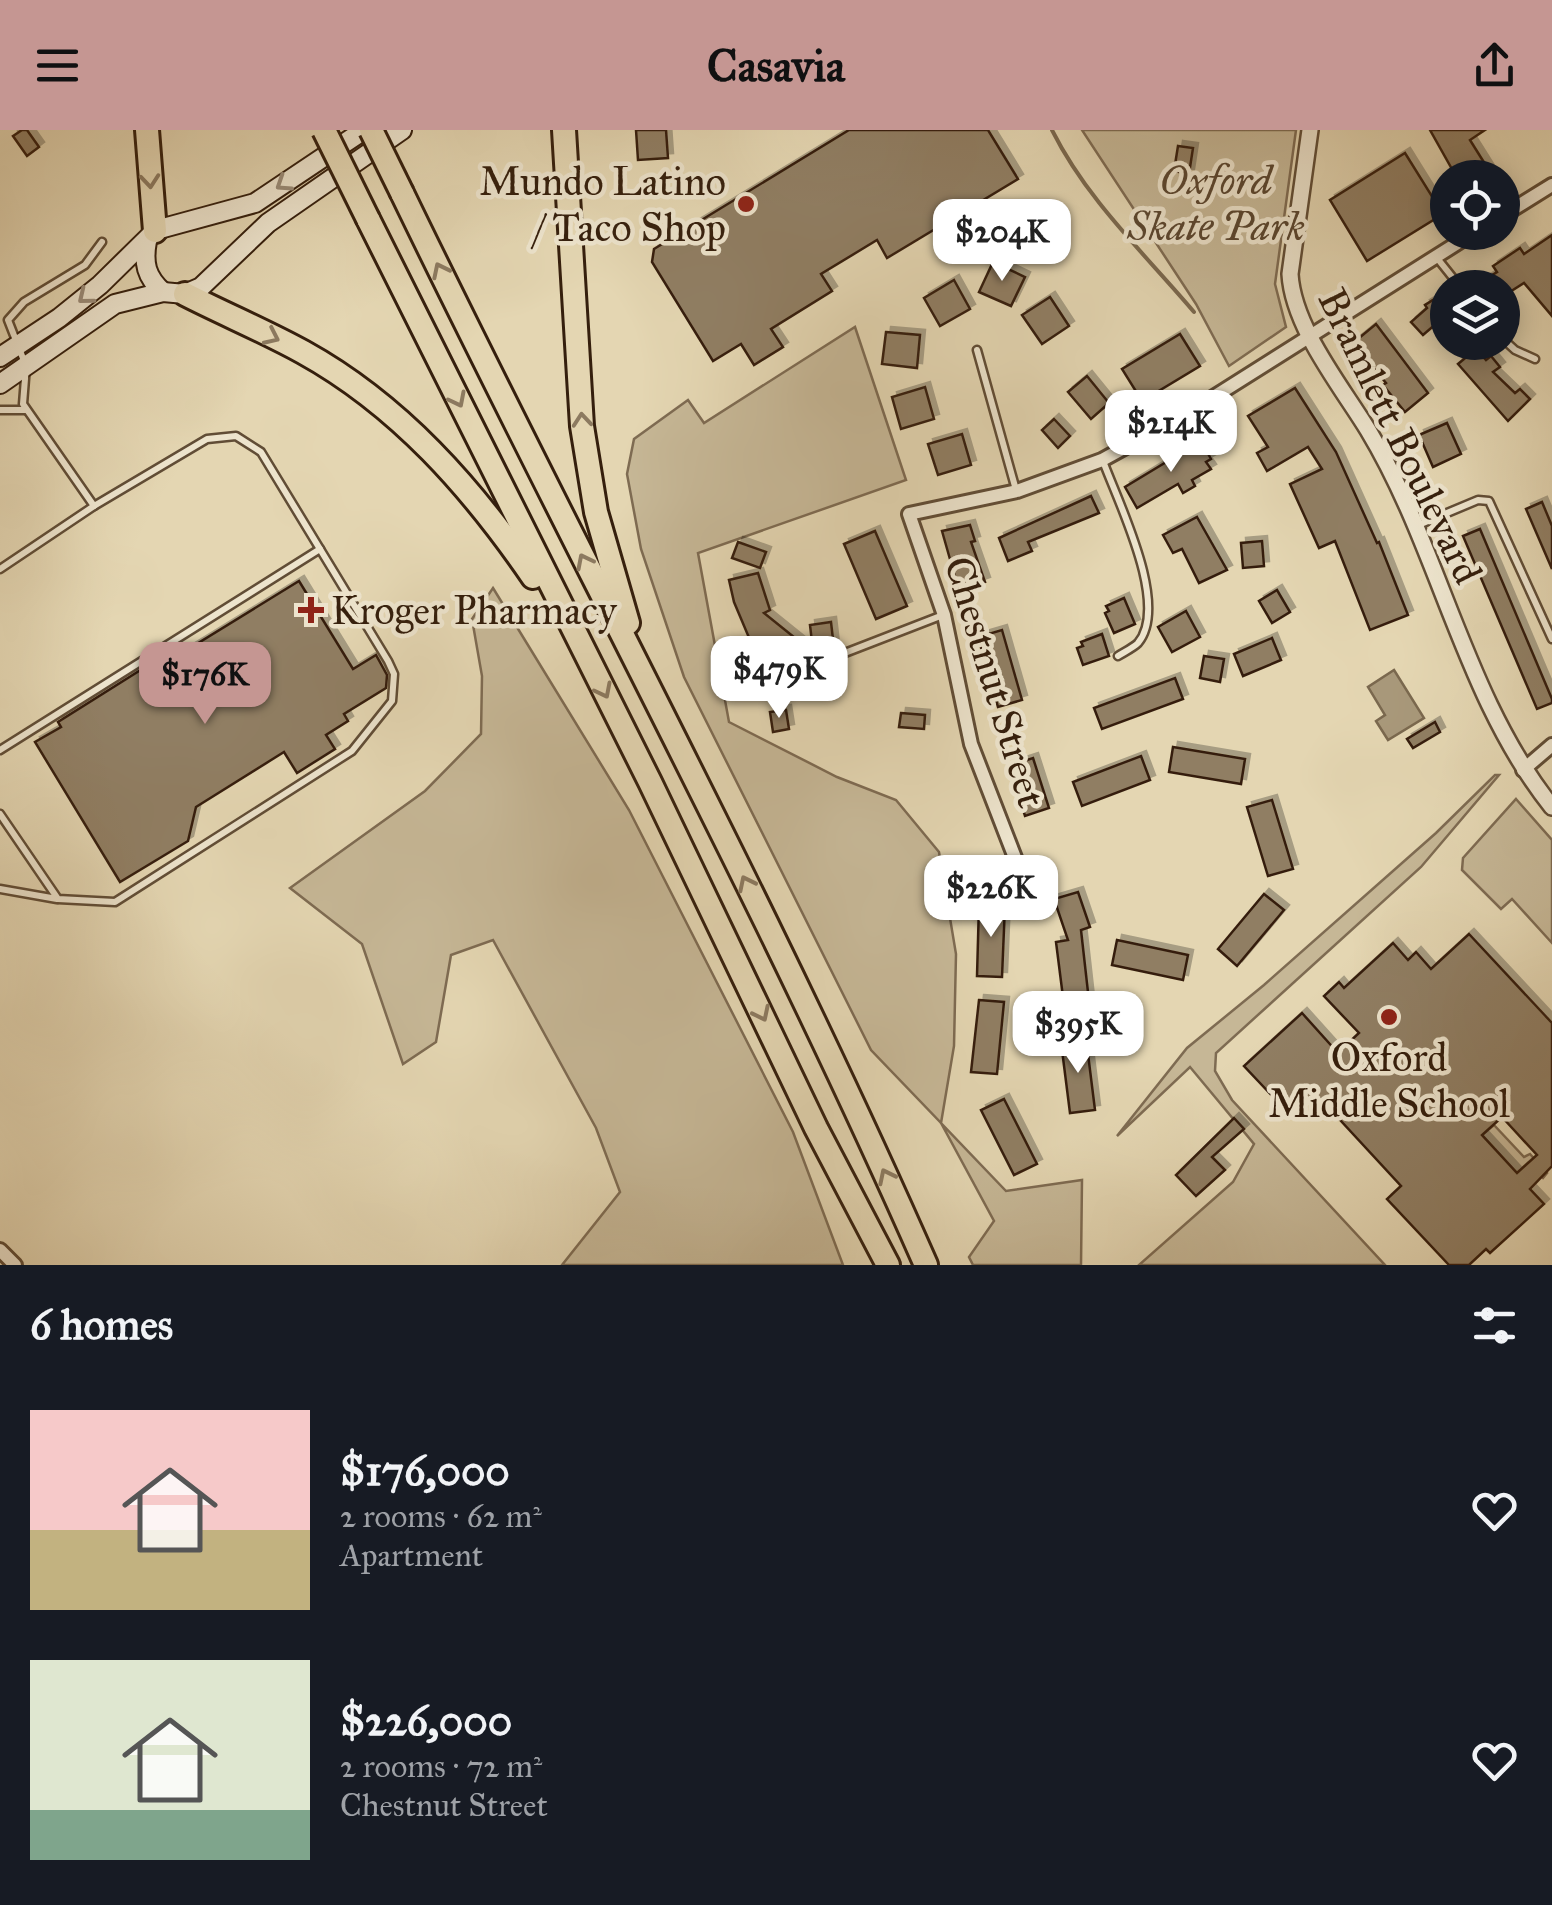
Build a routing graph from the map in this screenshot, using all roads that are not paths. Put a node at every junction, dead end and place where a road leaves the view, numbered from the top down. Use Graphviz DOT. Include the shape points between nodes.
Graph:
graph roads {
  1 [pos="147,130"];
  2 [pos="324,130"];
  3 [pos="368,130"];
  4 [pos="402,130"];
  5 [pos="564,130"];
  6 [pos="1310,130"];
  7 [pos="1552,185"];
  8 [pos="1520,205"];
  9 [pos="151,236"];
  10 [pos="102,242"];
  11 [pos="1447,250"];
  12 [pos="1436,257"];
  13 [pos="1446,270"];
  14 [pos="174,293"];
  15 [pos="1310,336"];
  16 [pos="19,345"];
  17 [pos="977,350"];
  18 [pos="1520,352"];
  19 [pos="0,357"];
  20 [pos="1535,359"];
  21 [pos="26,366"];
  22 [pos="0,384"];
  23 [pos="0,410"];
  24 [pos="26,410"];
  25 [pos="1102,460"];
  26 [pos="1017,491"];
  27 [pos="94,506"];
  28 [pos="1414,526"];
  29 [pos="320,550"];
  30 [pos="0,568"];
  31 [pos="944,615"];
  32 [pos="1552,639"];
  33 [pos="581,646"];
  34 [pos="1118,656"];
  35 [pos="819,663"];
  36 [pos="647,684"];
  37 [pos="1552,745"];
  38 [pos="0,750"];
  39 [pos="1523,770"];
  40 [pos="1552,806"];
  41 [pos="0,814"];
  42 [pos="1020,868"];
  43 [pos="0,889"];
  44 [pos="58,899"];
  45 [pos="0,1250"];
  46 [pos="16,1265"];
  47 [pos="888,1265"];
  48 [pos="926,1265"];
  1 -- 9 [label="highway, one-way"];
  2 -- 33 [label="highway, one-way, bridge"];
  3 -- 9 [label="main road, one-way" via="255,202 170,224"];
  36 -- 3 [label="highway, one-way, bridge"];
  4 -- 14 [label="main road" via="268,223 201,287"];
  36 -- 5 [label="highway, one-way" via="596,512 582,426"];
  6 -- 15 [label="street, Bramlett Boulevard" via="1290,274"];
  7 -- 8 [label="street"];
  9 -- 14 [label="main road" via="145,268 152,282"];
  9 -- 16 [label="main road, one-way"];
  10 -- 16 [label="lane" via="85,266 24,302 8,320"];
  11 -- 12 [label="street"];
  12 -- 13 [label="lane"];
  12 -- 15 [label="street"];
  14 -- 21 [label="main road" via="115,304"];
  14 -- 33 [label="highway, one-way" via="304,352 419,438 462,480"];
  15 -- 25 [label="street"];
  15 -- 28 [label="street, Bramlett Boulevard" via="1386,462"];
  16 -- 19 [label="main road"];
  16 -- 21 [label="lane"];
  17 -- 26 [label="lane"];
  18 -- 20 [label="lane"];
  21 -- 22 [label="main road"];
  21 -- 24 [label="lane"];
  23 -- 24 [label="lane"];
  24 -- 27 [label="lane"];
  25 -- 26 [label="street"];
  25 -- 34 [label="lane" via="1148,586 1139,642"];
  26 -- 31 [label="street, Chestnut Street" via="909,514"];
  27 -- 29 [label="lane" via="207,439 236,436 261,452"];
  27 -- 30 [label="lane"];
  28 -- 32 [label="lane" via="1478,500 1489,502"];
  28 -- 39 [label="street, Bramlett Boulevard"];
  29 -- 38 [label="lane"];
  29 -- 44 [label="lane" via="394,674 392,701 381,717 352,751 115,902"];
  31 -- 35 [label="lane"];
  31 -- 42 [label="street, Chestnut Street" via="971,744"];
  33 -- 47 [label="highway, one-way"];
  48 -- 36 [label="highway, one-way"];
  37 -- 39 [label="street"];
  39 -- 40 [label="street, Bramlett Boulevard"];
  41 -- 44 [label="lane"];
  43 -- 44 [label="lane"];
  45 -- 46 [label="street"];
}
